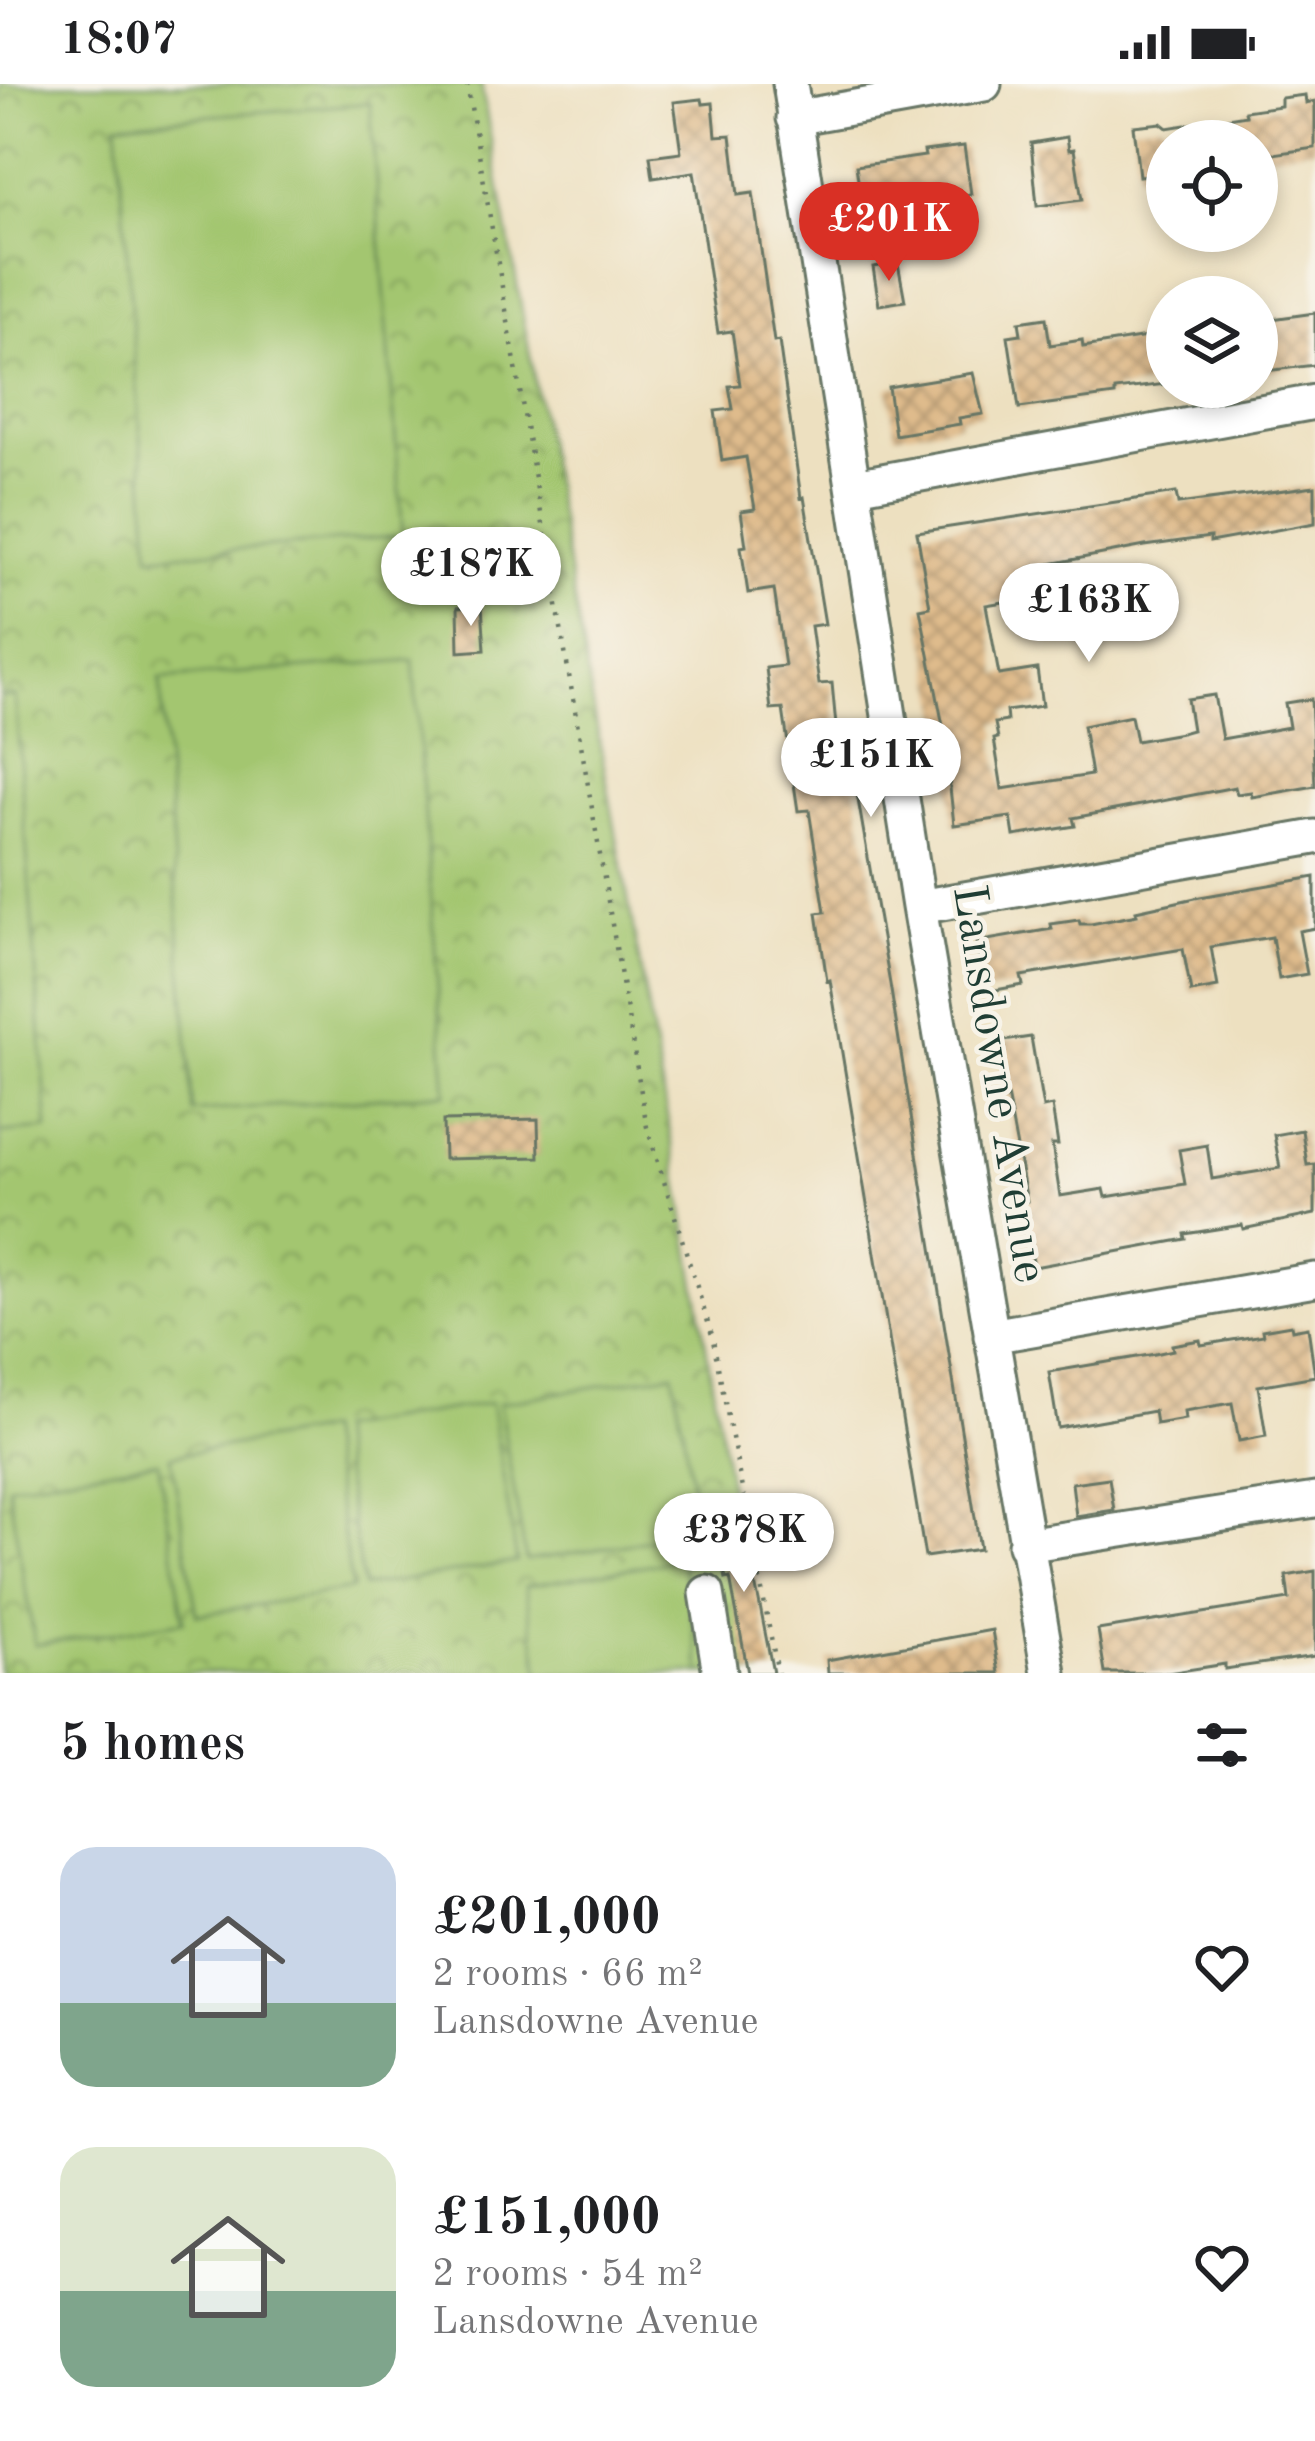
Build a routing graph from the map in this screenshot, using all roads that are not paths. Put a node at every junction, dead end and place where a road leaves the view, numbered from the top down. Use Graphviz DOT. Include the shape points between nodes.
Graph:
graph roads {
  1 [pos="985,84"];
  2 [pos="792,101"];
  3 [pos="1315,402"];
  4 [pos="855,486"];
  5 [pos="1315,837"];
  6 [pos="919,907"];
  7 [pos="1315,1280"];
  8 [pos="991,1336"];
  9 [pos="1315,1500"];
  10 [pos="1025,1545"];
  11 [pos="707,1594"];
  12 [pos="720,1673"];
  13 [pos="1048,1673"];
  1 -- 2 [label="street"];
  2 -- 4 [label="street, Lansdowne Avenue"];
  3 -- 4 [label="street"];
  4 -- 6 [label="street, Lansdowne Avenue"];
  5 -- 6 [label="street"];
  6 -- 8 [label="street, Lansdowne Avenue"];
  7 -- 8 [label="street"];
  8 -- 10 [label="street, Lansdowne Avenue"];
  9 -- 10 [label="street"];
  10 -- 13 [label="street, Lansdowne Avenue"];
  11 -- 12 [label="street"];
}
